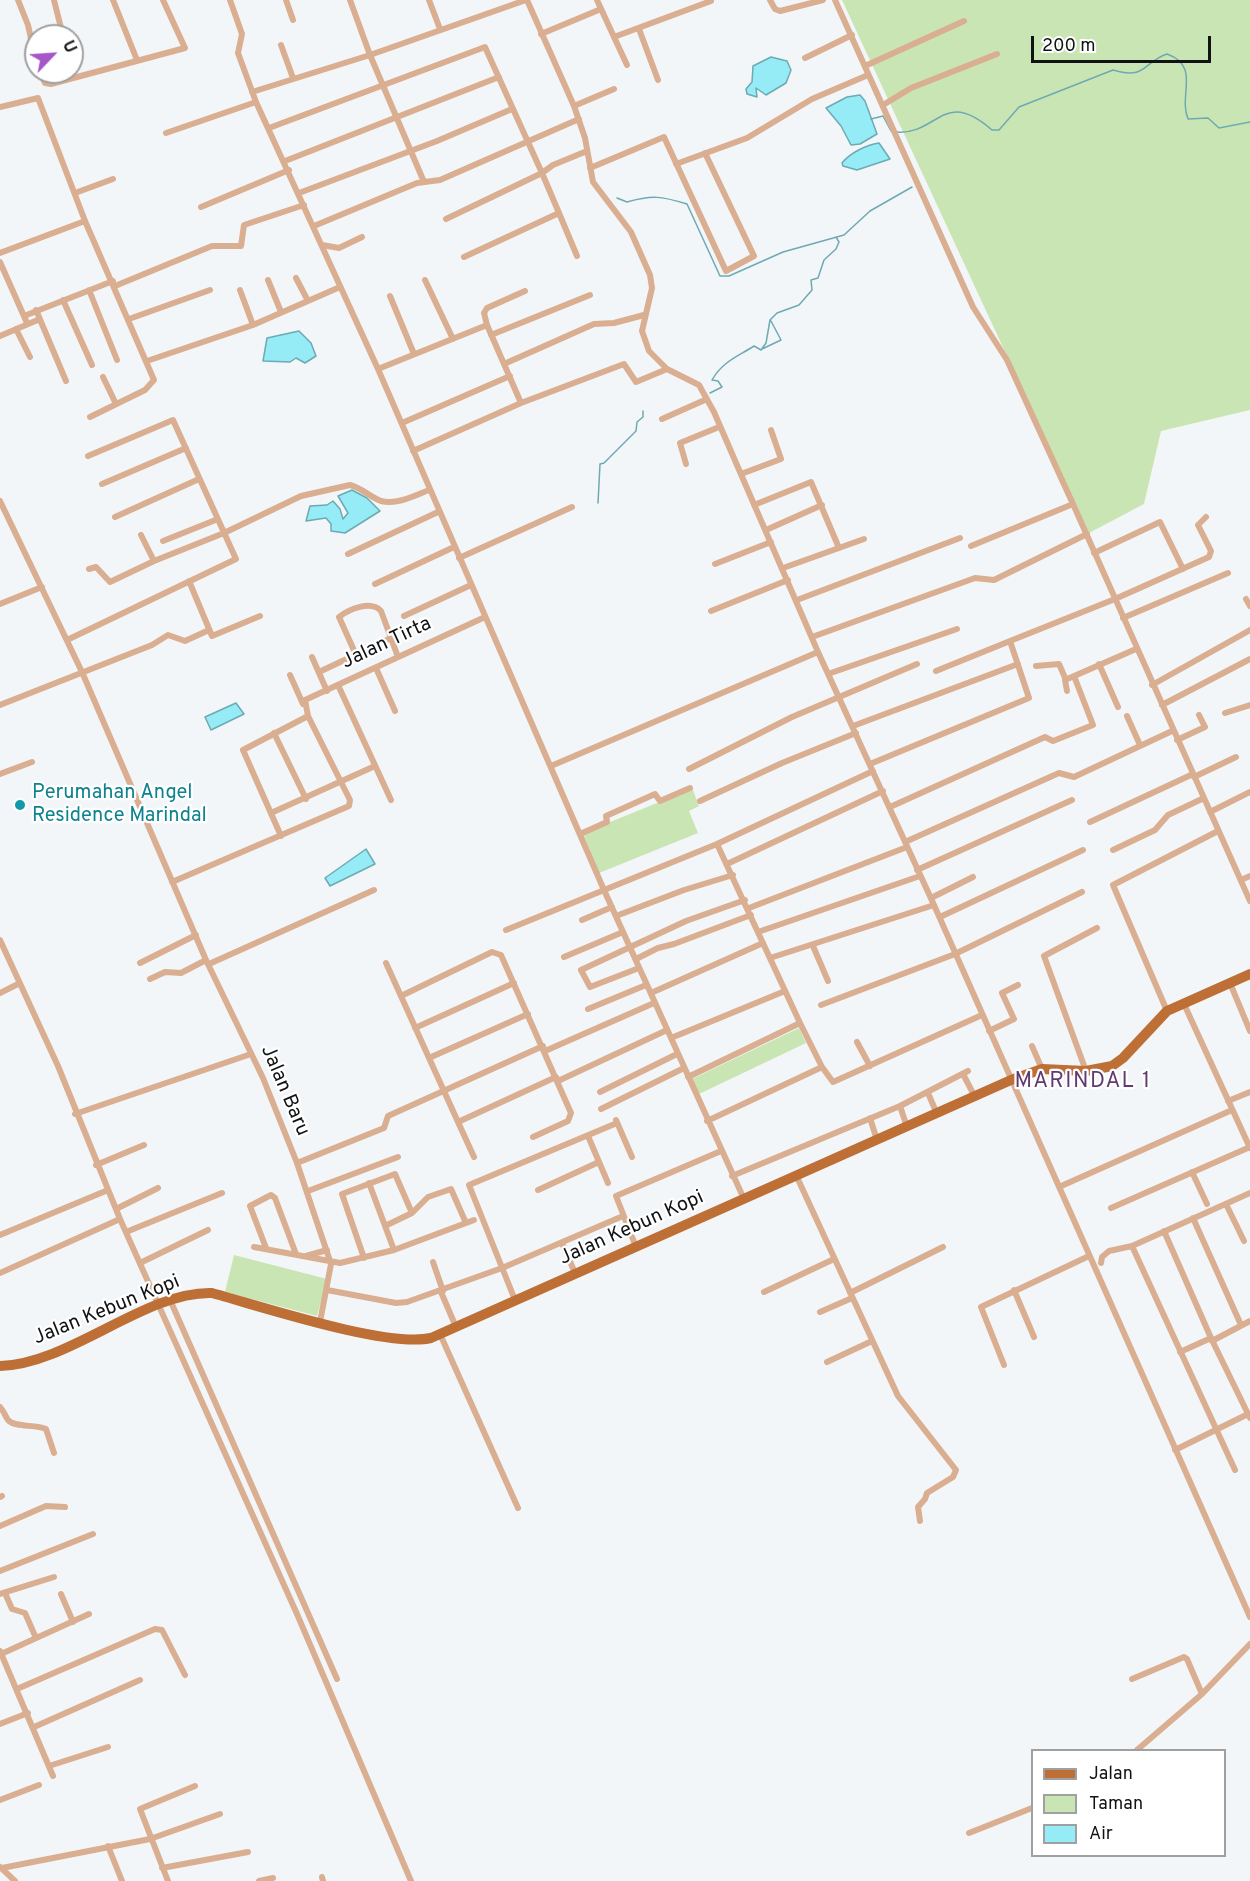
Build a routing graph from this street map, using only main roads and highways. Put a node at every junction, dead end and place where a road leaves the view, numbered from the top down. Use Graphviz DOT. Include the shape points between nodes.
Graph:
graph roads {
  1 [pos="1250,974"];
  2 [pos="0,1366"];
  1 -- 2 [label="main road, Jalan Kebun Kopi" via="1167,1011 1112,1066 1086,1071 1042,1069 1011,1080 423,1340 320,1322 200,1293 159,1305 29,1363"];
}
